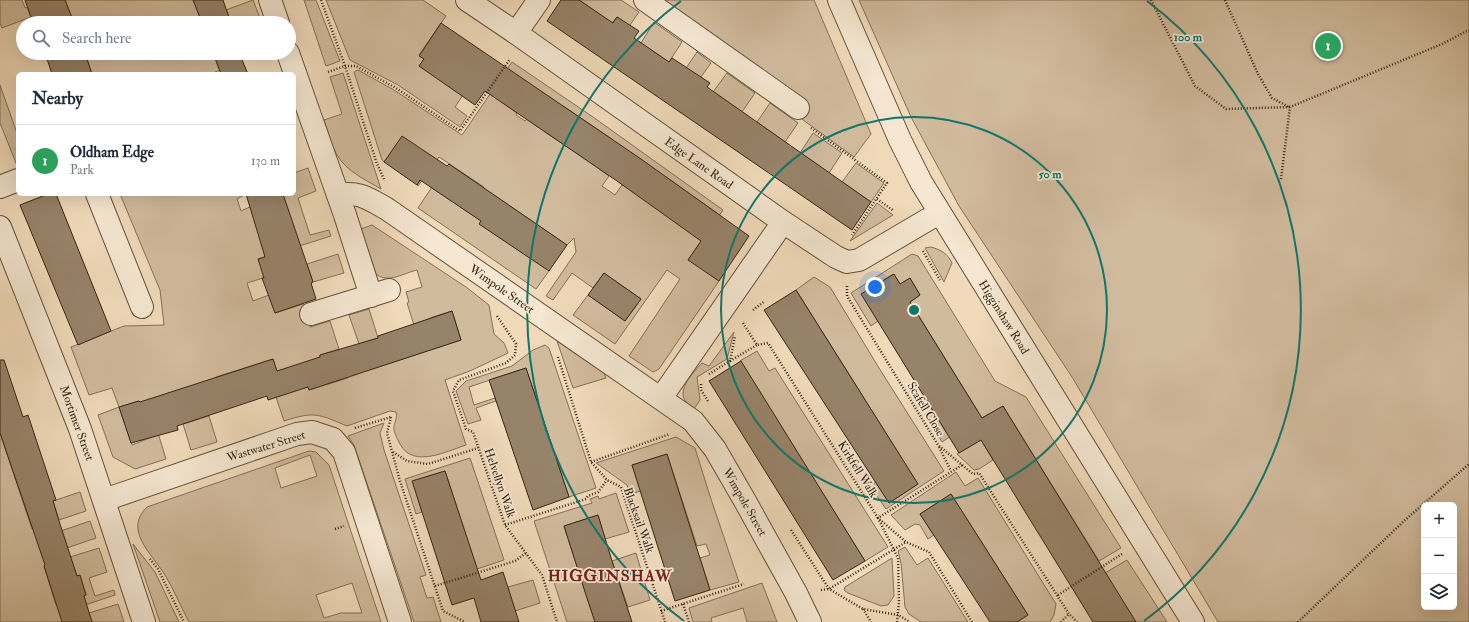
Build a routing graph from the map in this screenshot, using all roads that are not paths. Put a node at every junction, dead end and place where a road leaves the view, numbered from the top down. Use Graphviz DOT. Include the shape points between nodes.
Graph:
graph roads {
  1 [pos="270,0"];
  2 [pos="467,0"];
  3 [pos="539,0"];
  4 [pos="645,0"];
  5 [pos="839,0"];
  6 [pos="276,16"];
  7 [pos="516,33"];
  8 [pos="290,60"];
  9 [pos="295,72"];
  10 [pos="296,76"];
  11 [pos="798,108"];
  12 [pos="16,181"];
  13 [pos="0,187"];
  14 [pos="338,194"];
  15 [pos="98,196"];
  16 [pos="939,213"];
  17 [pos="783,222"];
  18 [pos="0,227"];
  19 [pos="142,307"];
  20 [pos="311,314"];
  21 [pos="660,398"];
  22 [pos="104,500"];
  23 [pos="144,622"];
  24 [pos="400,622"];
  25 [pos="810,622"];
  26 [pos="1193,622"];
  1 -- 6 [label="street"];
  2 -- 7 [label="street, Edge Lane Road"];
  3 -- 7 [label="street"];
  4 -- 11 [label="street"];
  5 -- 16 [label="street, Higginshaw Road" via="900,140"];
  7 -- 17 [label="street, Edge Lane Road"];
  8 -- 9 [label="street"];
  10 -- 14 [label="street"];
  12 -- 13 [label="street"];
  14 -- 20 [label="street" via="380,293"];
  14 -- 21 [label="street, Wimpole Street" via="349,192 362,195 387,209"];
  15 -- 19 [label="street"];
  16 -- 17 [label="street, Edge Lane Road" via="876,252 859,260 847,262 836,258"];
  16 -- 26 [label="street, Higginshaw Road"];
  17 -- 21 [label="street"];
  18 -- 22 [label="street, Mortimer Street" via="80,429"];
  21 -- 25 [label="street, Wimpole Street" via="693,421 714,449"];
  22 -- 23 [label="street, Mortimer Street"];
  22 -- 24 [label="street, Wastwater Street" via="296,434 312,432 333,439 344,452"];
}
